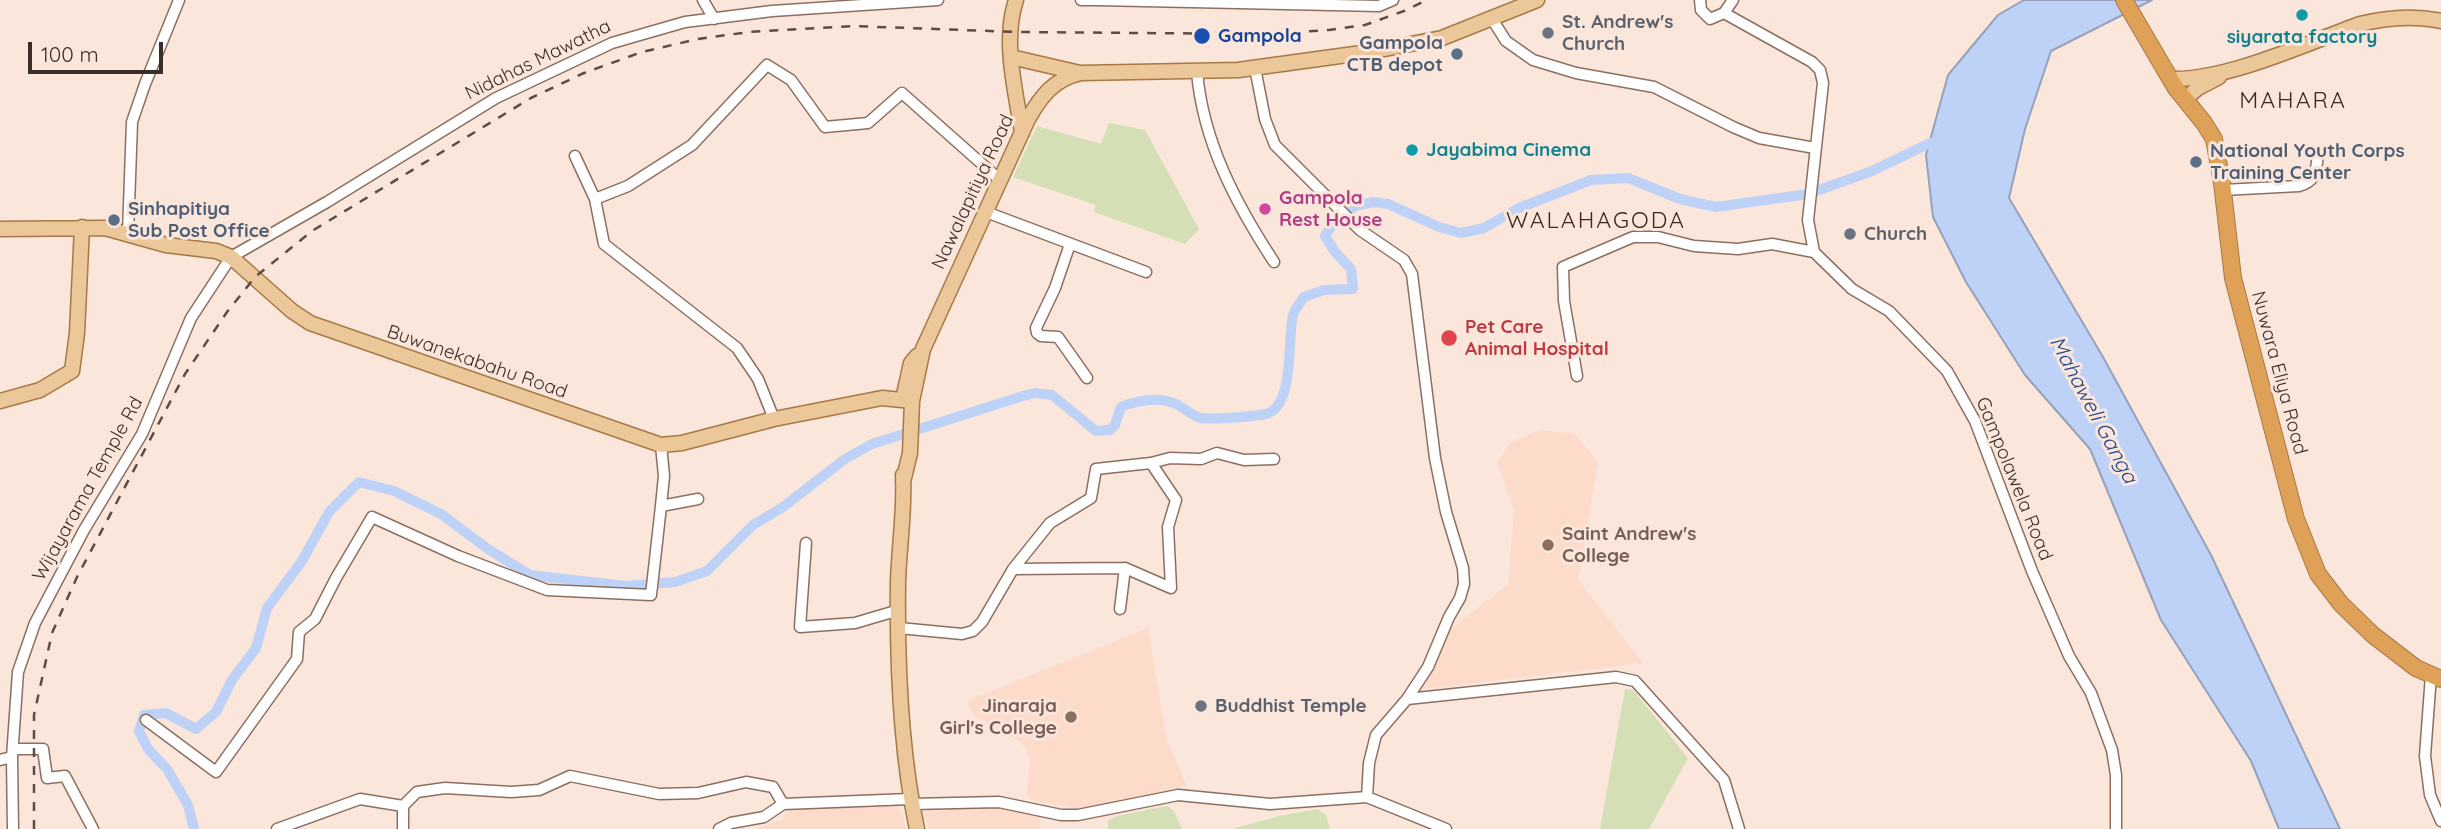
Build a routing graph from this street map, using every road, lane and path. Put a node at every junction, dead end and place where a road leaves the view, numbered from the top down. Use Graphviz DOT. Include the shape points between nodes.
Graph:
graph roads {
  1 [pos="179,0"];
  2 [pos="703,0"];
  3 [pos="938,0"];
  4 [pos="1016,0"];
  5 [pos="1081,0"];
  6 [pos="1097,0"];
  7 [pos="1393,0"];
  8 [pos="1537,0"];
  9 [pos="1700,0"];
  10 [pos="1733,0"];
  11 [pos="2124,0"];
  12 [pos="1350,3"];
  13 [pos="1724,13"];
  14 [pos="714,19"];
  15 [pos="1492,19"];
  16 [pos="2441,22"];
  17 [pos="1011,57"];
  18 [pos="1255,68"];
  19 [pos="1197,72"];
  20 [pos="2226,72"];
  21 [pos="1081,74"];
  22 [pos="2170,79"];
  23 [pos="2185,99"];
  24 [pos="1022,133"];
  25 [pos="1815,148"];
  26 [pos="575,156"];
  27 [pos="2318,156"];
  28 [pos="1000,180"];
  29 [pos="2223,190"];
  30 [pos="595,199"];
  31 [pos="986,212"];
  32 [pos="82,227"];
  33 [pos="0,229"];
  34 [pos="128,233"];
  35 [pos="1070,244"];
  36 [pos="1814,252"];
  37 [pos="232,257"];
  38 [pos="1274,262"];
  39 [pos="1146,272"];
  40 [pos="1577,376"];
  41 [pos="1087,378"];
  42 [pos="0,401"];
  43 [pos="908,402"];
  44 [pos="774,419"];
  45 [pos="660,445"];
  46 [pos="1274,459"];
  47 [pos="1152,463"];
  48 [pos="698,499"];
  49 [pos="661,506"];
  50 [pos="806,542"];
  51 [pos="1125,568"];
  52 [pos="1013,569"];
  53 [pos="1120,609"];
  54 [pos="899,610"];
  55 [pos="899,628"];
  56 [pos="2436,677"];
  57 [pos="1407,699"];
  58 [pos="146,720"];
  59 [pos="13,753"];
  60 [pos="0,760"];
  61 [pos="1367,797"];
  62 [pos="911,802"];
  63 [pos="783,803"];
  64 [pos="403,806"];
  65 [pos="1415,816"];
  66 [pos="2441,821"];
  67 [pos="13,829"];
  68 [pos="93,829"];
  69 [pos="277,829"];
  70 [pos="403,829"];
  71 [pos="719,829"];
  72 [pos="917,829"];
  73 [pos="1413,829"];
  74 [pos="1446,829"];
  75 [pos="1739,829"];
  76 [pos="2116,829"];
  1 -- 34 [label="street" via="132,122"];
  2 -- 14 [label="street"];
  3 -- 14 [label="street, Nidahas Mawatha"];
  4 -- 17 [label="main road" via="1010,26"];
  5 -- 6 [label="street"];
  6 -- 12 [label="street"];
  7 -- 12 [label="street" via="1378,6"];
  8 -- 15 [label="main road"];
  9 -- 13 [label="street" via="1701,10 1710,19"];
  10 -- 13 [label="street"];
  11 -- 22 [label="highway, Nuwara Eliya Road"];
  13 -- 25 [label="street" via="1820,70 1823,83"];
  14 -- 37 [label="street, Nidahas Mawatha" via="685,22 611,44 496,98"];
  15 -- 18 [label="main road" via="1431,41"];
  15 -- 25 [label="street" via="1506,41 1533,60 1576,74 1654,87 1759,138"];
  16 -- 20 [label="main road" via="2418,16 2382,18"];
  17 -- 21 [label="main road"];
  17 -- 24 [label="main road"];
  18 -- 19 [label="main road"];
  18 -- 57 [label="street" via="1275,145 1357,226 1404,260 1412,274 1435,458 1464,584 1428,667"];
  19 -- 21 [label="main road"];
  19 -- 38 [label="street" via="1201,112 1220,166"];
  20 -- 22 [label="main road"];
  20 -- 23 [label="main road"];
  21 -- 24 [label="main road, Nawalapitiya Road" via="1064,78 1044,93"];
  22 -- 23 [label="highway, Nuwara Eliya Road"];
  23 -- 29 [label="highway, Nuwara Eliya Road" via="2214,139"];
  24 -- 28 [label="main road, Nawalapitiya Road"];
  25 -- 36 [label="street" via="1808,220"];
  26 -- 30 [label="street"];
  27 -- 29 [label="street" via="2309,183"];
  28 -- 30 [label="street" via="902,93 868,123 825,127 791,80 767,65 692,145 628,186"];
  28 -- 31 [label="main road, Nawalapitiya Road"];
  29 -- 56 [label="highway, Nuwara Eliya Road" via="2233,278 2296,519 2318,574 2373,635 2416,668"];
  30 -- 44 [label="street" via="604,244 737,348 758,379"];
  31 -- 35 [label="street"];
  31 -- 43 [label="main road, Nawalapitiya Road" via="923,349 911,363"];
  32 -- 33 [label="main road, Buwanekabahu Road"];
  32 -- 34 [label="main road, Buwanekabahu Road"];
  32 -- 42 [label="main road" via="72,371 40,390"];
  34 -- 37 [label="main road, Buwanekabahu Road"];
  35 -- 39 [label="street"];
  35 -- 41 [label="street" via="1036,328 1041,336 1058,337"];
  36 -- 40 [label="street" via="1772,244 1738,249 1633,237 1563,267"];
  36 -- 76 [label="street, Gampolawela Road" via="1852,289 1889,311 1947,370 1975,421 2032,571 2068,656 2091,693 2112,750"];
  37 -- 45 [label="main road, Buwanekabahu Road" via="310,323"];
  37 -- 59 [label="street, Wijayarama Temple Rd" via="191,318 142,434 35,623 18,672"];
  43 -- 44 [label="main road, Buwanekabahu Road" via="892,391 882,398"];
  43 -- 54 [label="main road, Nawalapitiya Road"];
  44 -- 45 [label="main road, Buwanekabahu Road"];
  45 -- 49 [label="street"];
  46 -- 47 [label="street" via="1244,460 1217,453"];
  47 -- 51 [label="street" via="1176,500 1168,527 1171,588"];
  47 -- 52 [label="street" via="1096,469 1091,498 1050,523"];
  48 -- 49 [label="street"];
  49 -- 58 [label="street" via="651,595 547,590 372,517 315,619 299,632 297,659 216,772"];
  50 -- 54 [label="street" via="800,626 855,622"];
  51 -- 52 [label="street"];
  51 -- 53 [label="street"];
  52 -- 55 [label="street" via="973,631"];
  54 -- 55 [label="main road, Nawalapitiya Road"];
  55 -- 62 [label="main road, Nawalapitiya Road"];
  56 -- 66 [label="street" via="2425,755 2430,795"];
  57 -- 61 [label="street" via="1376,735"];
  57 -- 75 [label="street" via="1616,677 1635,681 1724,780"];
  59 -- 60 [label="street"];
  59 -- 67 [label="street, Wijayarama Temple Rd"];
  59 -- 68 [label="street" via="43,749 47,778 65,776"];
  61 -- 62 [label="street" via="1270,804 1178,795 1078,815 999,802"];
  61 -- 65 [label="street"];
  62 -- 63 [label="street"];
  62 -- 72 [label="main road, Nawalapitiya Road"];
  63 -- 64 [label="street" via="773,787 746,782 698,793 659,793 570,776 539,790 445,788 417,792"];
  63 -- 71 [label="street" via="764,817"];
  64 -- 69 [label="street" via="360,799"];
  64 -- 70 [label="street"];
  65 -- 73 [label="street"];
  65 -- 74 [label="street"];
}
